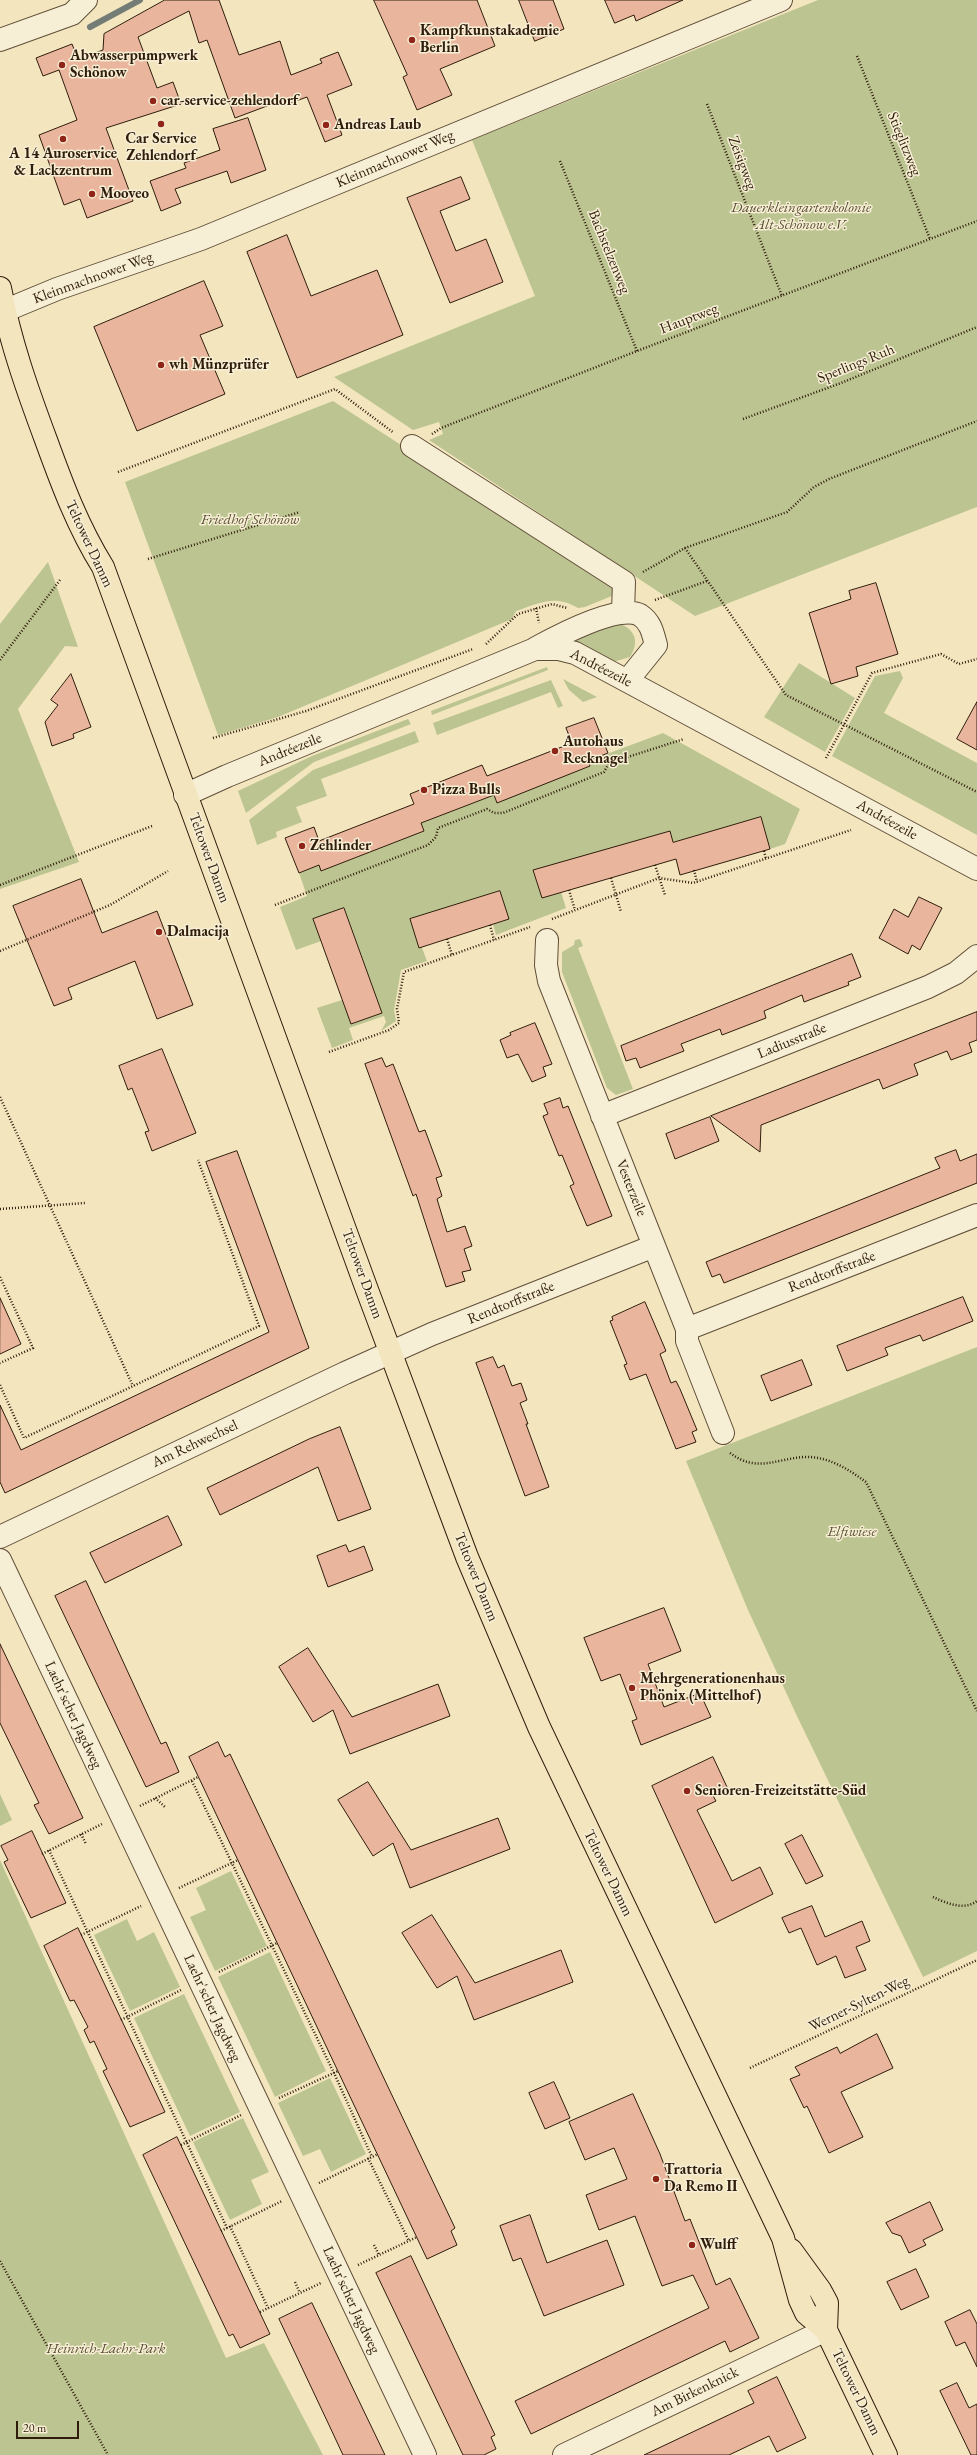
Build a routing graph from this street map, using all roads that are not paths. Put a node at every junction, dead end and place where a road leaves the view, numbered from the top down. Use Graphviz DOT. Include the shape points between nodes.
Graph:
graph roads {
  1 [pos="86,0"];
  2 [pos="782,0"];
  3 [pos="0,40"];
  4 [pos="0,288"];
  5 [pos="2,312"];
  6 [pos="412,446"];
  7 [pos="623,612"];
  8 [pos="535,648"];
  9 [pos="627,681"];
  10 [pos="185,795"];
  11 [pos="977,869"];
  12 [pos="543,929"];
  13 [pos="977,956"];
  14 [pos="602,1116"];
  15 [pos="977,1215"];
  16 [pos="654,1246"];
  17 [pos="687,1329"];
  18 [pos="391,1352"];
  19 [pos="725,1442"];
  20 [pos="0,1537"];
  21 [pos="0,1560"];
  22 [pos="826,2330"];
  23 [pos="425,2455"];
  24 [pos="564,2455"];
  25 [pos="886,2455"];
  1 -- 3 [label="street" via="72,14"];
  2 -- 5 [label="street, Kleinmachnower Weg" via="201,239 57,289"];
  4 -- 5 [label="main road, Teltower Damm"];
  5 -- 10 [label="main road, Teltower Damm" via="71,508 104,567"];
  6 -- 7 [label="street" via="624,582"];
  7 -- 8 [label="street" via="572,629"];
  7 -- 9 [label="street" via="640,615 652,628 656,645"];
  8 -- 9 [label="street, Andréezeile" via="559,648 575,653"];
  8 -- 10 [label="street, Andréezeile"];
  9 -- 11 [label="street, Andréezeile"];
  10 -- 18 [label="main road, Teltower Damm"];
  12 -- 14 [label="street, Vesterzeile" via="549,981"];
  13 -- 14 [label="street, Ladiusstraße" via="956,973 928,987"];
  14 -- 16 [label="street, Vesterzeile"];
  15 -- 17 [label="street, Rendtorffstraße"];
  16 -- 17 [label="street, Vesterzeile"];
  16 -- 18 [label="street, Rendtorffstraße"];
  17 -- 19 [label="street, Vesterzeile" via="687,1341"];
  18 -- 20 [label="street, Am Rehwechsel"];
  18 -- 22 [label="main road, Teltower Damm" via="467,1557 530,1706 783,2238 827,2303"];
  21 -- 23 [label="street, Laehr'scher Jagdweg"];
  22 -- 24 [label="street, Am Birkenknick"];
  22 -- 25 [label="main road, Teltower Damm"];
}
